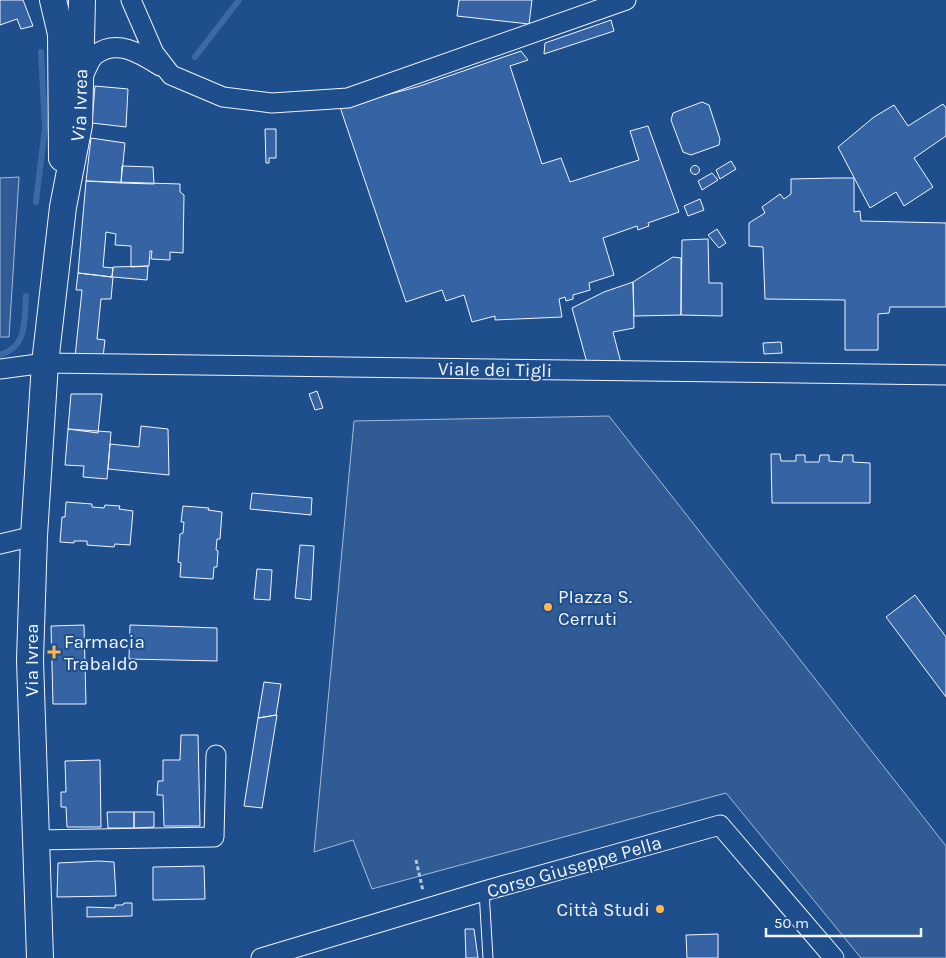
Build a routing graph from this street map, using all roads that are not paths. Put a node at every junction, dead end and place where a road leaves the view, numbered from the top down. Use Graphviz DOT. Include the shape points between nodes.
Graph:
graph roads {
  1 [pos="53,0"];
  2 [pos="82,0"];
  3 [pos="131,0"];
  4 [pos="626,0"];
  5 [pos="166,70"];
  6 [pos="82,79"];
  7 [pos="63,208"];
  8 [pos="45,362"];
  9 [pos="0,369"];
  10 [pos="946,375"];
  11 [pos="34,536"];
  12 [pos="0,544"];
  13 [pos="216,755"];
  14 [pos="35,840"];
  15 [pos="484,891"];
  16 [pos="40,958"];
  17 [pos="261,958"];
  18 [pos="488,958"];
  19 [pos="834,958"];
  1 -- 7 [label="main road, Via Ivrea" via="61,34"];
  2 -- 6 [label="main road, Via Ivrea"];
  3 -- 5 [label="street" via="154,53"];
  4 -- 5 [label="street" via="348,98 272,103 223,97"];
  5 -- 6 [label="street" via="132,49 114,48 95,55"];
  6 -- 7 [label="main road, Via Ivrea" via="79,125"];
  7 -- 8 [label="main road, Via Ivrea"];
  8 -- 9 [label="street"];
  8 -- 10 [label="street, Viale dei Tigli"];
  8 -- 11 [label="main road, Via Ivrea"];
  11 -- 12 [label="street"];
  11 -- 14 [label="main road, Via Ivrea" via="30,660"];
  13 -- 14 [label="street" via="214,837"];
  14 -- 16 [label="main road, Via Ivrea"];
  15 -- 17 [label="street, Corso Giuseppe Pella"];
  15 -- 18 [label="lane"];
  15 -- 19 [label="street, Corso Giuseppe Pella" via="720,825"];
}
